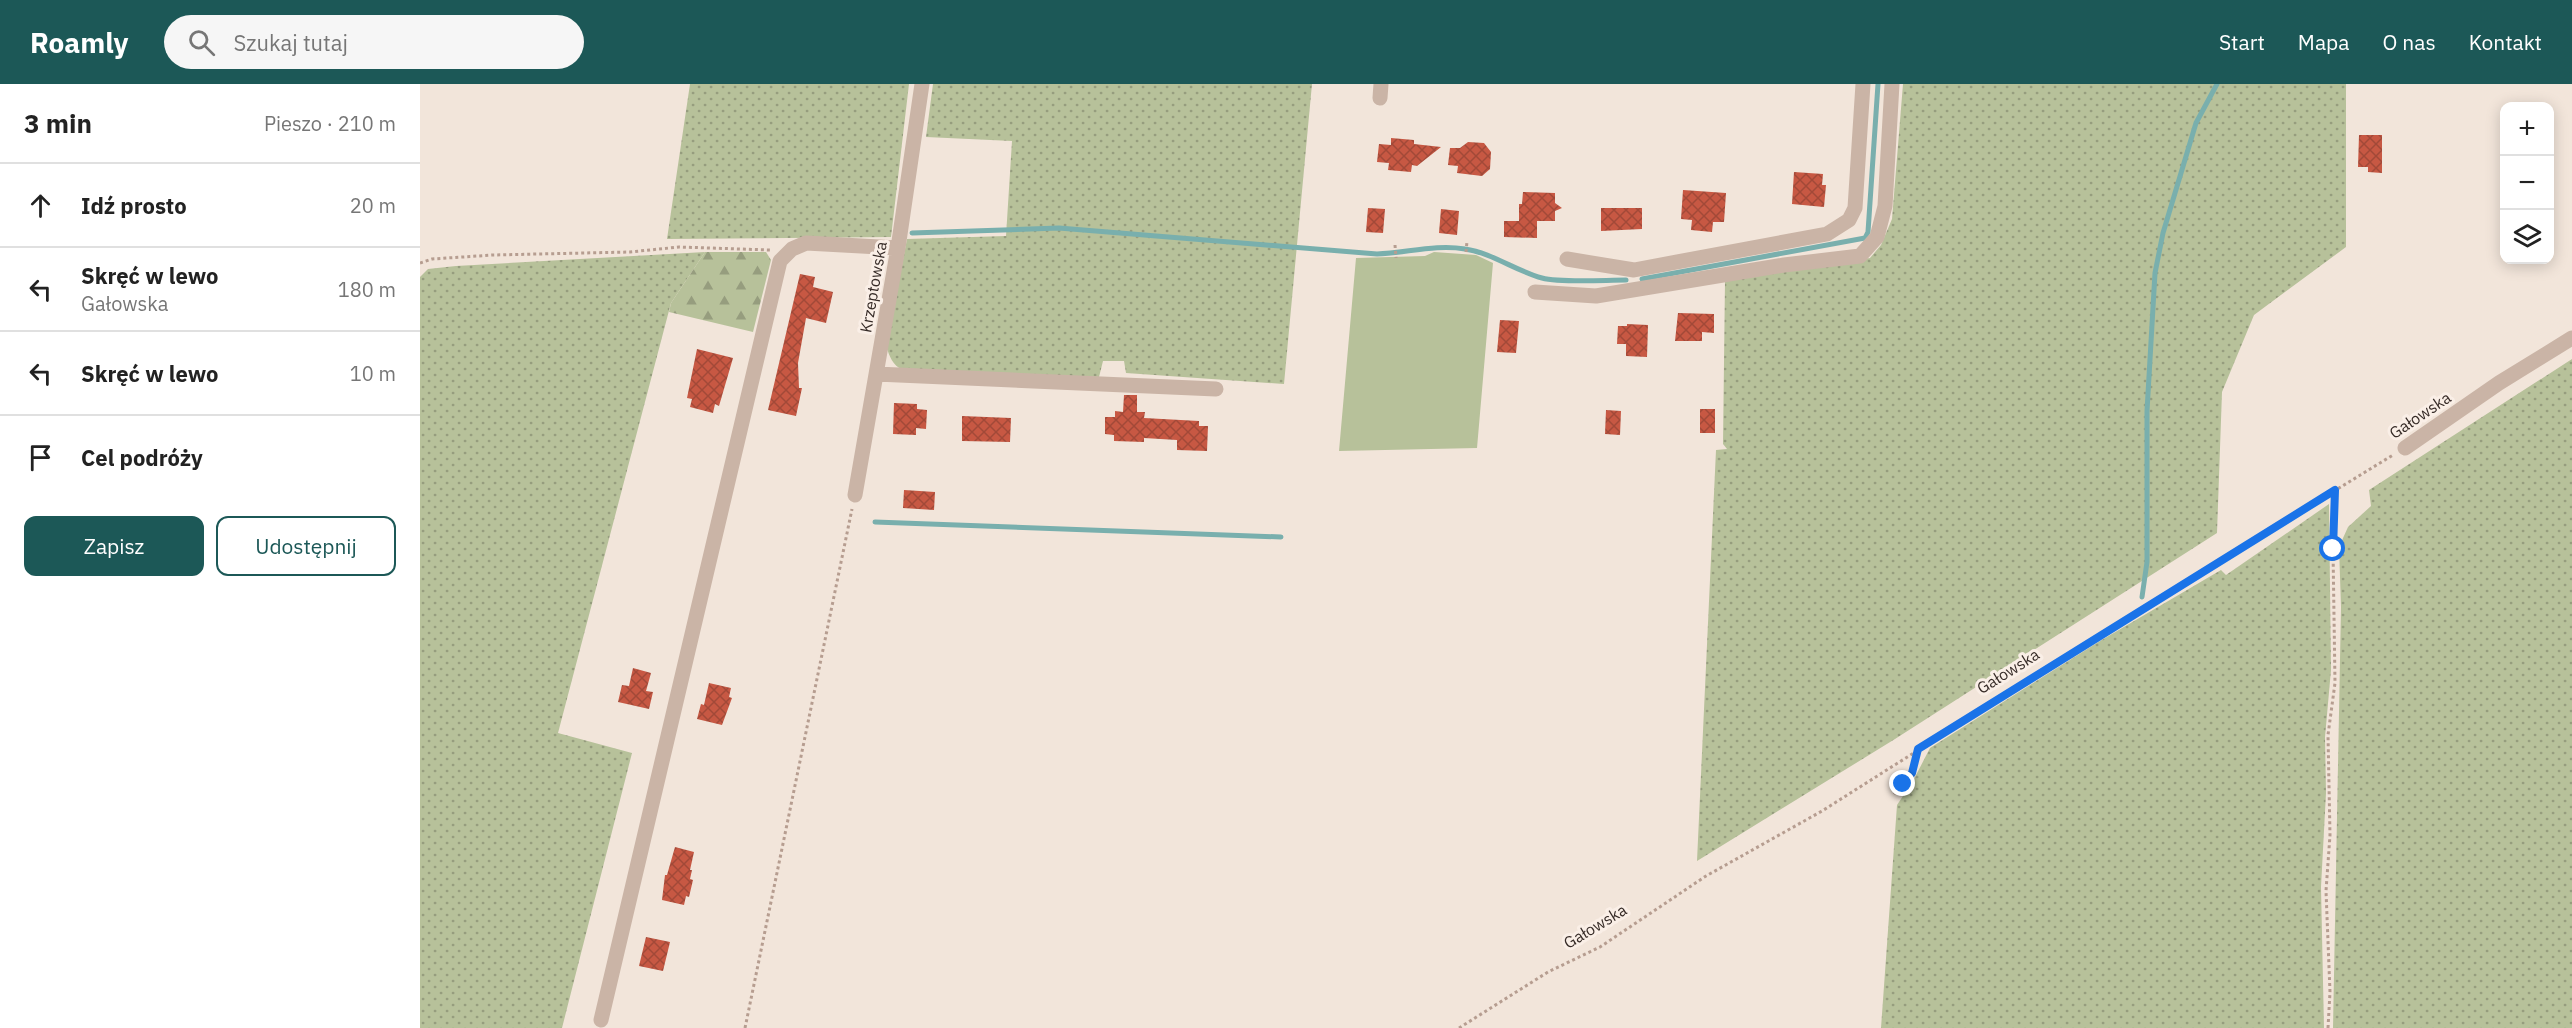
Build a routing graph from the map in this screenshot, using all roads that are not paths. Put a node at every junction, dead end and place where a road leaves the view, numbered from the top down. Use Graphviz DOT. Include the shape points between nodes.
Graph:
graph roads {
  1 [pos="922,84"];
  2 [pos="1863,84"];
  3 [pos="1892,84"];
  4 [pos="898,248"];
  5 [pos="1567,259"];
  6 [pos="1634,270"];
  7 [pos="1635,290"];
  8 [pos="1535,292"];
  9 [pos="2572,338"];
  10 [pos="876,374"];
  11 [pos="1216,389"];
  12 [pos="2405,448"];
  13 [pos="855,495"];
  14 [pos="601,1020"];
  1 -- 4 [label="street, Krzeptowska"];
  2 -- 6 [label="street" via="1858,187 1849,220 1827,234"];
  3 -- 7 [label="street" via="1885,206 1877,237 1860,256"];
  4 -- 10 [label="street, Krzeptowska"];
  4 -- 14 [label="street" via="806,243 792,249 780,261"];
  5 -- 6 [label="street"];
  6 -- 7 [label="street"];
  7 -- 8 [label="street" via="1596,296"];
  9 -- 12 [label="street, Gałowska"];
  10 -- 11 [label="street"];
  10 -- 13 [label="street, Krzeptowska"];
}
